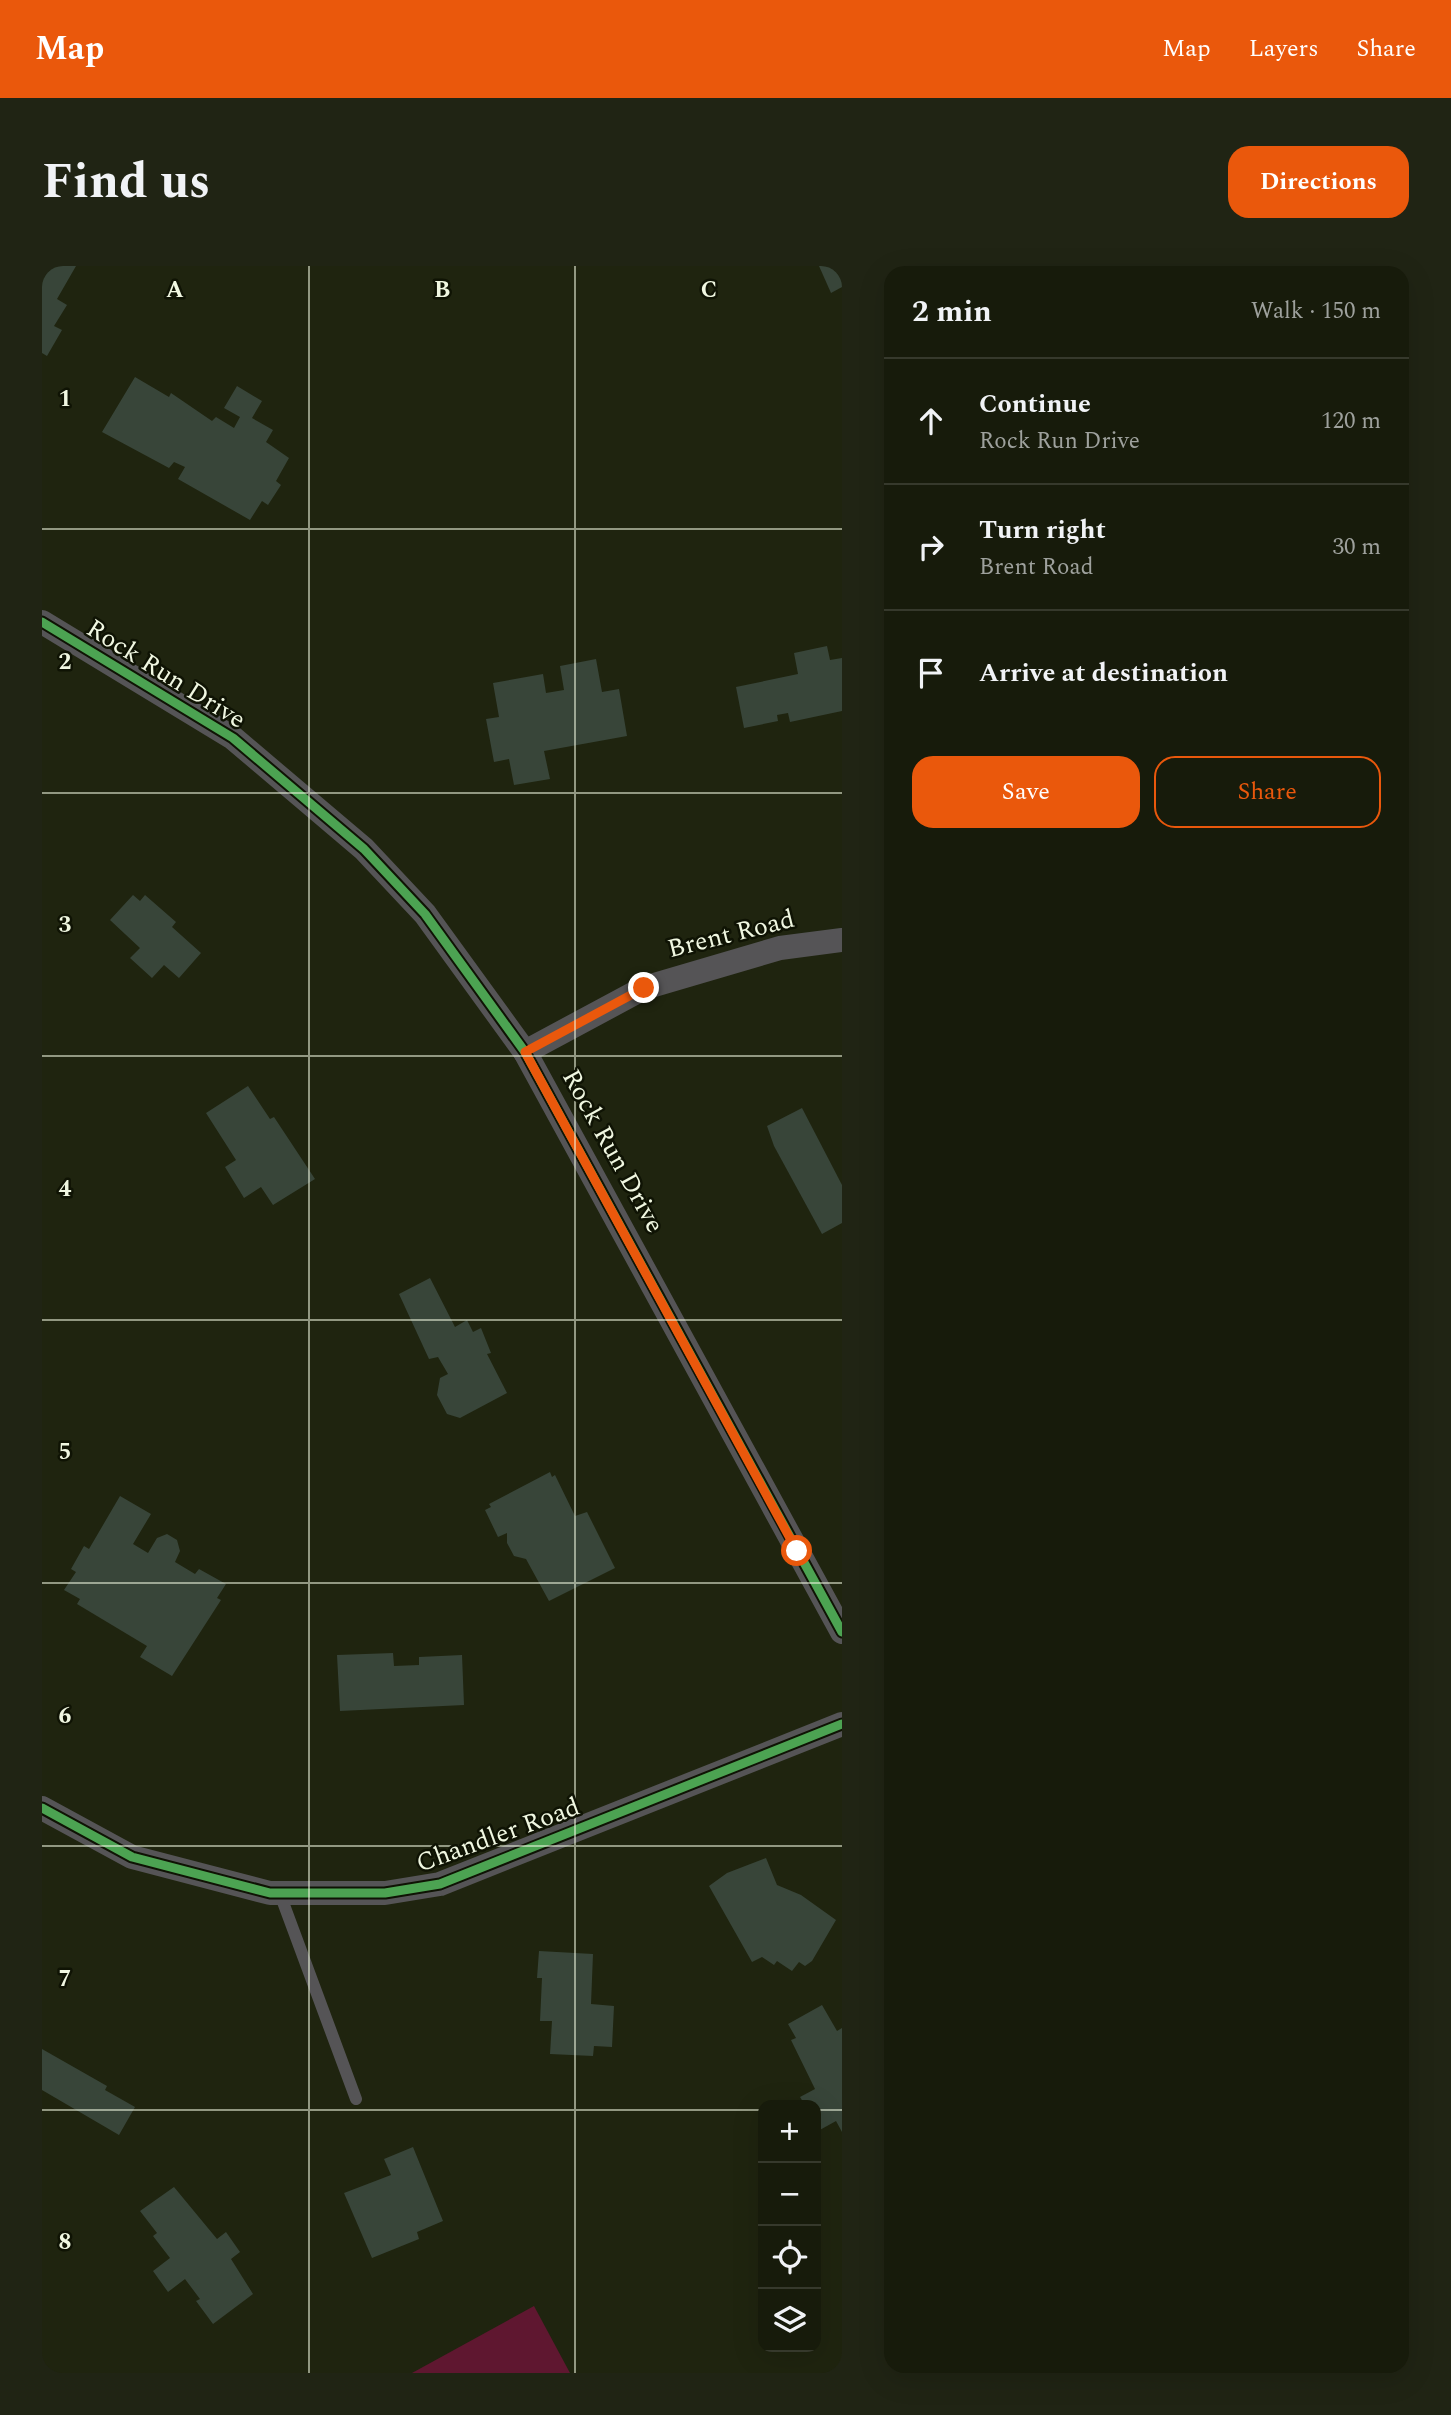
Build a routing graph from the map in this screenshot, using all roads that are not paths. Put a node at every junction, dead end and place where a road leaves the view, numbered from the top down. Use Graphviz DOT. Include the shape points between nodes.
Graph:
graph roads {
  1 [pos="42,622"];
  2 [pos="842,940"];
  3 [pos="525,1052"];
  4 [pos="842,1632"];
  5 [pos="842,1724"];
  6 [pos="42,1808"];
  7 [pos="279,1894"];
  8 [pos="356,2099"];
  1 -- 3 [label="street, Rock Run Drive" via="233,738 364,849 425,914"];
  2 -- 3 [label="street, Brent Road" via="780,948 644,988"];
  3 -- 4 [label="street, Rock Run Drive"];
  5 -- 7 [label="street, Chandler Road" via="440,1884 385,1893"];
  6 -- 7 [label="street, Chandler Road" via="142,1860"];
  7 -- 8 [label="lane"];
}
